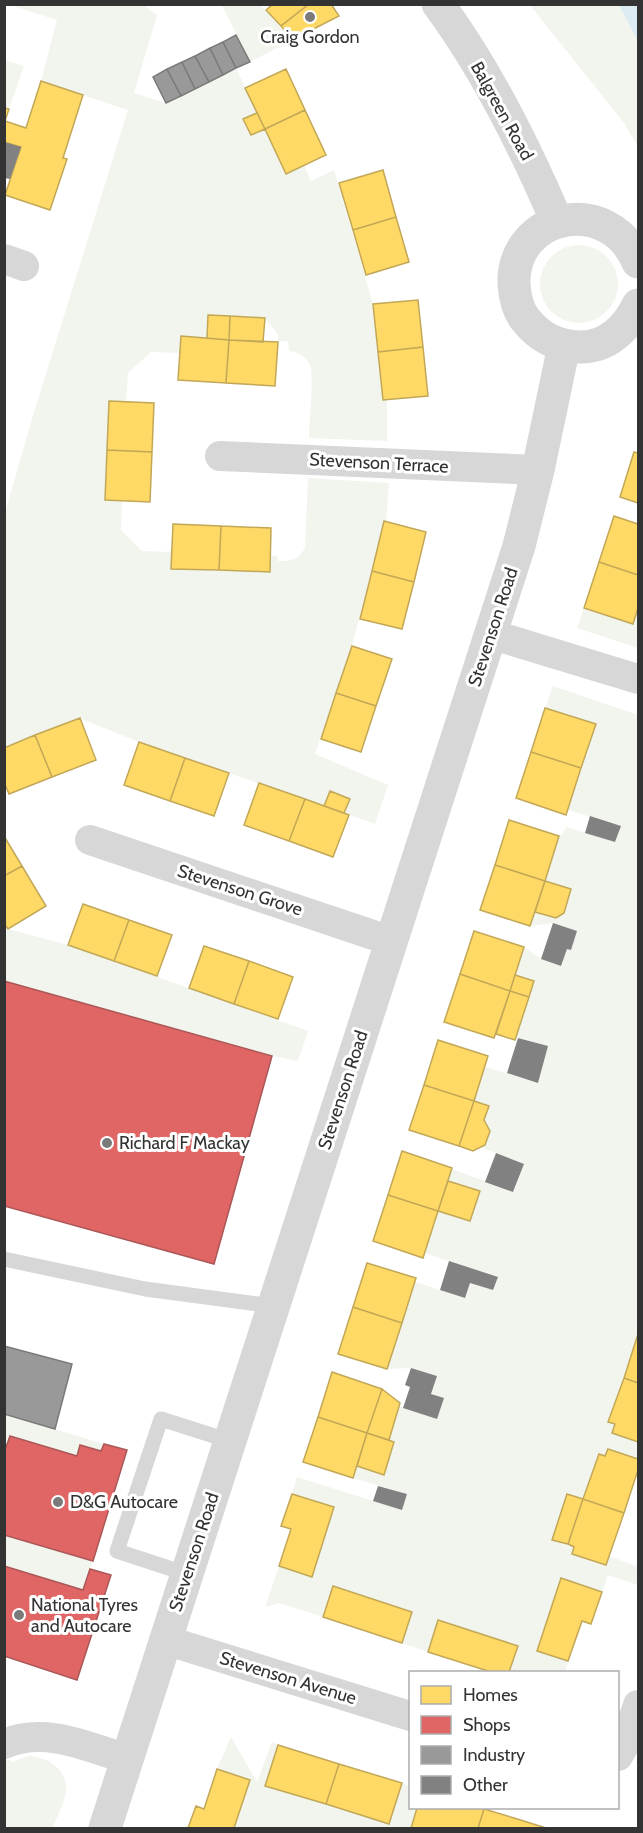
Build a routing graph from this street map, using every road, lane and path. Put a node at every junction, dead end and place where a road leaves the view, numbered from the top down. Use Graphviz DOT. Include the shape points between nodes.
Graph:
graph roads {
  1 [pos="438,4"];
  2 [pos="556,222"];
  3 [pos="639,262"];
  4 [pos="639,305"];
  5 [pos="564,346"];
  6 [pos="220,456"];
  7 [pos="538,470"];
  8 [pos="490,634"];
  9 [pos="639,679"];
  10 [pos="90,840"];
  11 [pos="391,941"];
  12 [pos="4,1259"];
  13 [pos="273,1306"];
  14 [pos="230,1441"];
  15 [pos="187,1574"];
  16 [pos="165,1640"];
  17 [pos="639,1705"];
  18 [pos="409,1715"];
  19 [pos="4,1744"];
  20 [pos="619,1754"];
  21 [pos="127,1759"];
  22 [pos="105,1828"];
  1 -- 2 [label="street, Balgreen Road" via="513,127"];
  2 -- 3 [label="street" via="574,218 608,226 623,236"];
  2 -- 5 [label="street" via="527,243 516,268 515,296 532,328"];
  4 -- 5 [label="street" via="631,320 602,343"];
  5 -- 7 [label="street, Stevenson Road"];
  6 -- 7 [label="street, Stevenson Terrace"];
  7 -- 8 [label="street, Stevenson Road" via="519,546"];
  8 -- 9 [label="street"];
  8 -- 11 [label="street, Stevenson Road"];
  10 -- 11 [label="street, Stevenson Grove"];
  11 -- 13 [label="street, Stevenson Road"];
  12 -- 13 [label="lane" via="145,1289"];
  13 -- 14 [label="street, Stevenson Road"];
  14 -- 15 [label="street, Stevenson Road"];
  14 -- 15 [label="lane" via="161,1419 117,1551"];
  15 -- 16 [label="street, Stevenson Road"];
  16 -- 18 [label="street, Stevenson Avenue"];
  16 -- 21 [label="street, Stevenson Road"];
  17 -- 20 [label="street"];
  19 -- 21 [label="street" via="38,1736"];
  21 -- 22 [label="street, Stevenson Road"];
}
